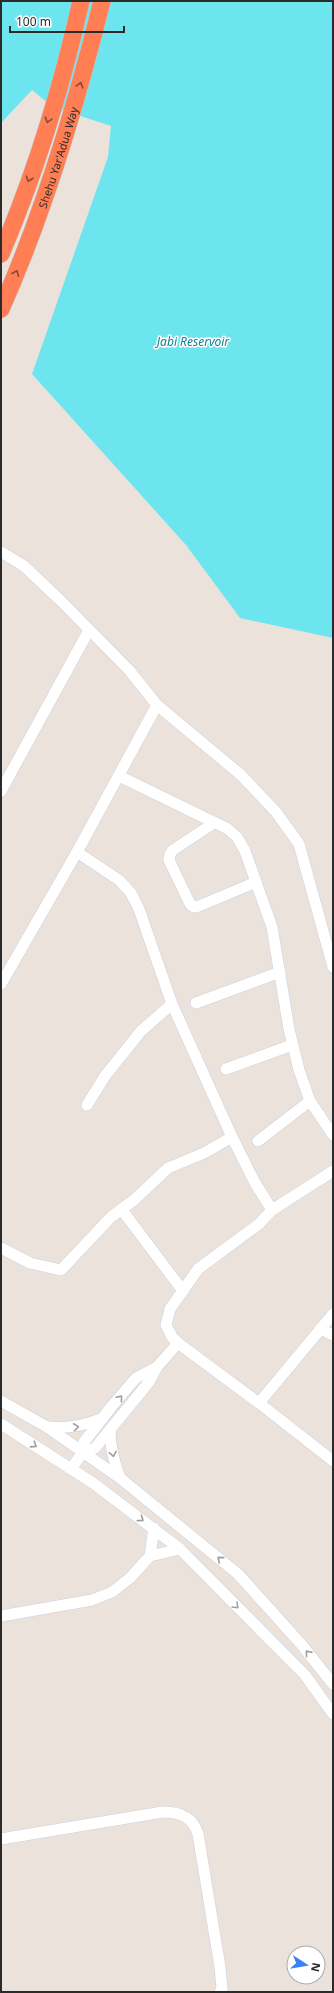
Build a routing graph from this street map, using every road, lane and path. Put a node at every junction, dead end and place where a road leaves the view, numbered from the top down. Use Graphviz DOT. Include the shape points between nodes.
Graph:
graph roads {
  1 [pos="81,1"];
  2 [pos="102,1"];
  3 [pos="1,254"];
  4 [pos="1,309"];
  5 [pos="1,552"];
  6 [pos="89,630"];
  7 [pos="157,705"];
  8 [pos="119,776"];
  9 [pos="1,791"];
  10 [pos="214,823"];
  11 [pos="77,852"];
  12 [pos="256,882"];
  13 [pos="333,967"];
  14 [pos="280,972"];
  15 [pos="1,984"];
  16 [pos="196,1003"];
  17 [pos="172,1004"];
  18 [pos="292,1045"];
  19 [pos="226,1069"];
  20 [pos="310,1101"];
  21 [pos="87,1105"];
  22 [pos="333,1135"];
  23 [pos="232,1136"];
  24 [pos="258,1141"];
  25 [pos="333,1171"];
  26 [pos="122,1210"];
  27 [pos="272,1210"];
  28 [pos="1,1248"];
  29 [pos="183,1290"];
  30 [pos="333,1314"];
  31 [pos="320,1329"];
  32 [pos="333,1335"];
  33 [pos="178,1343"];
  34 [pos="157,1367"];
  35 [pos="1,1401"];
  36 [pos="259,1403"];
  37 [pos="104,1418"];
  38 [pos="1,1424"];
  39 [pos="47,1427"];
  40 [pos="110,1430"];
  41 [pos="83,1452"];
  42 [pos="333,1461"];
  43 [pos="71,1469"];
  44 [pos="120,1478"];
  45 [pos="154,1528"];
  46 [pos="180,1549"];
  47 [pos="150,1556"];
  48 [pos="1,1616"];
  49 [pos="333,1684"];
  50 [pos="333,1714"];
  51 [pos="1,1839"];
  52 [pos="220,1992"];
  1 -- 3 [label="highway, Shehu Yar'Adua Way, one-way" via="41,142"];
  4 -- 2 [label="highway, Shehu Yar'Adua Way, one-way" via="61,150"];
  5 -- 6 [label="street" via="24,566"];
  6 -- 7 [label="street" via="129,670"];
  6 -- 9 [label="street"];
  7 -- 8 [label="street"];
  7 -- 13 [label="street" via="240,775 276,812 299,844"];
  8 -- 10 [label="street"];
  8 -- 11 [label="street"];
  10 -- 12 [label="street" via="228,829 237,837"];
  10 -- 12 [label="street" via="170,854 170,860 190,904 194,907 200,906"];
  11 -- 15 [label="street"];
  11 -- 17 [label="street" via="119,880 131,893"];
  12 -- 14 [label="street" via="272,927"];
  14 -- 16 [label="street"];
  14 -- 18 [label="street"];
  17 -- 21 [label="street" via="141,1032 104,1076"];
  17 -- 23 [label="street"];
  18 -- 19 [label="street"];
  18 -- 20 [label="street"];
  20 -- 22 [label="street"];
  20 -- 24 [label="street"];
  23 -- 26 [label="street" via="204,1153 168,1168"];
  23 -- 27 [label="street" via="254,1181"];
  25 -- 27 [label="street"];
  26 -- 28 [label="street" via="111,1217 61,1270 30,1263"];
  26 -- 29 [label="street"];
  27 -- 29 [label="street" via="259,1224 198,1269"];
  29 -- 33 [label="street" via="170,1309 166,1325"];
  30 -- 31 [label="street"];
  31 -- 32 [label="street"];
  31 -- 36 [label="street"];
  33 -- 34 [label="street"];
  33 -- 36 [label="street"];
  37 -- 34 [label="street, one-way" via="136,1378"];
  34 -- 40 [label="street" via="149,1382"];
  35 -- 39 [label="street"];
  36 -- 42 [label="street"];
  39 -- 37 [label="street, one-way" via="66,1429 84,1426"];
  37 -- 41 [label="street" via="84,1442"];
  38 -- 43 [label="street, one-way"];
  39 -- 41 [label="street"];
  40 -- 41 [label="street" via="95,1448"];
  40 -- 44 [label="street, one-way" via="114,1462"];
  41 -- 43 [label="street"];
  41 -- 44 [label="street"];
  43 -- 45 [label="street, one-way"];
  49 -- 44 [label="street, one-way" via="238,1574"];
  45 -- 46 [label="street"];
  45 -- 47 [label="street"];
  46 -- 47 [label="street"];
  46 -- 50 [label="street, one-way" via="304,1675"];
  47 -- 48 [label="street" via="130,1578 103,1596"];
  51 -- 52 [label="street" via="163,1812 185,1816 194,1824 198,1834 220,1967"];
}
